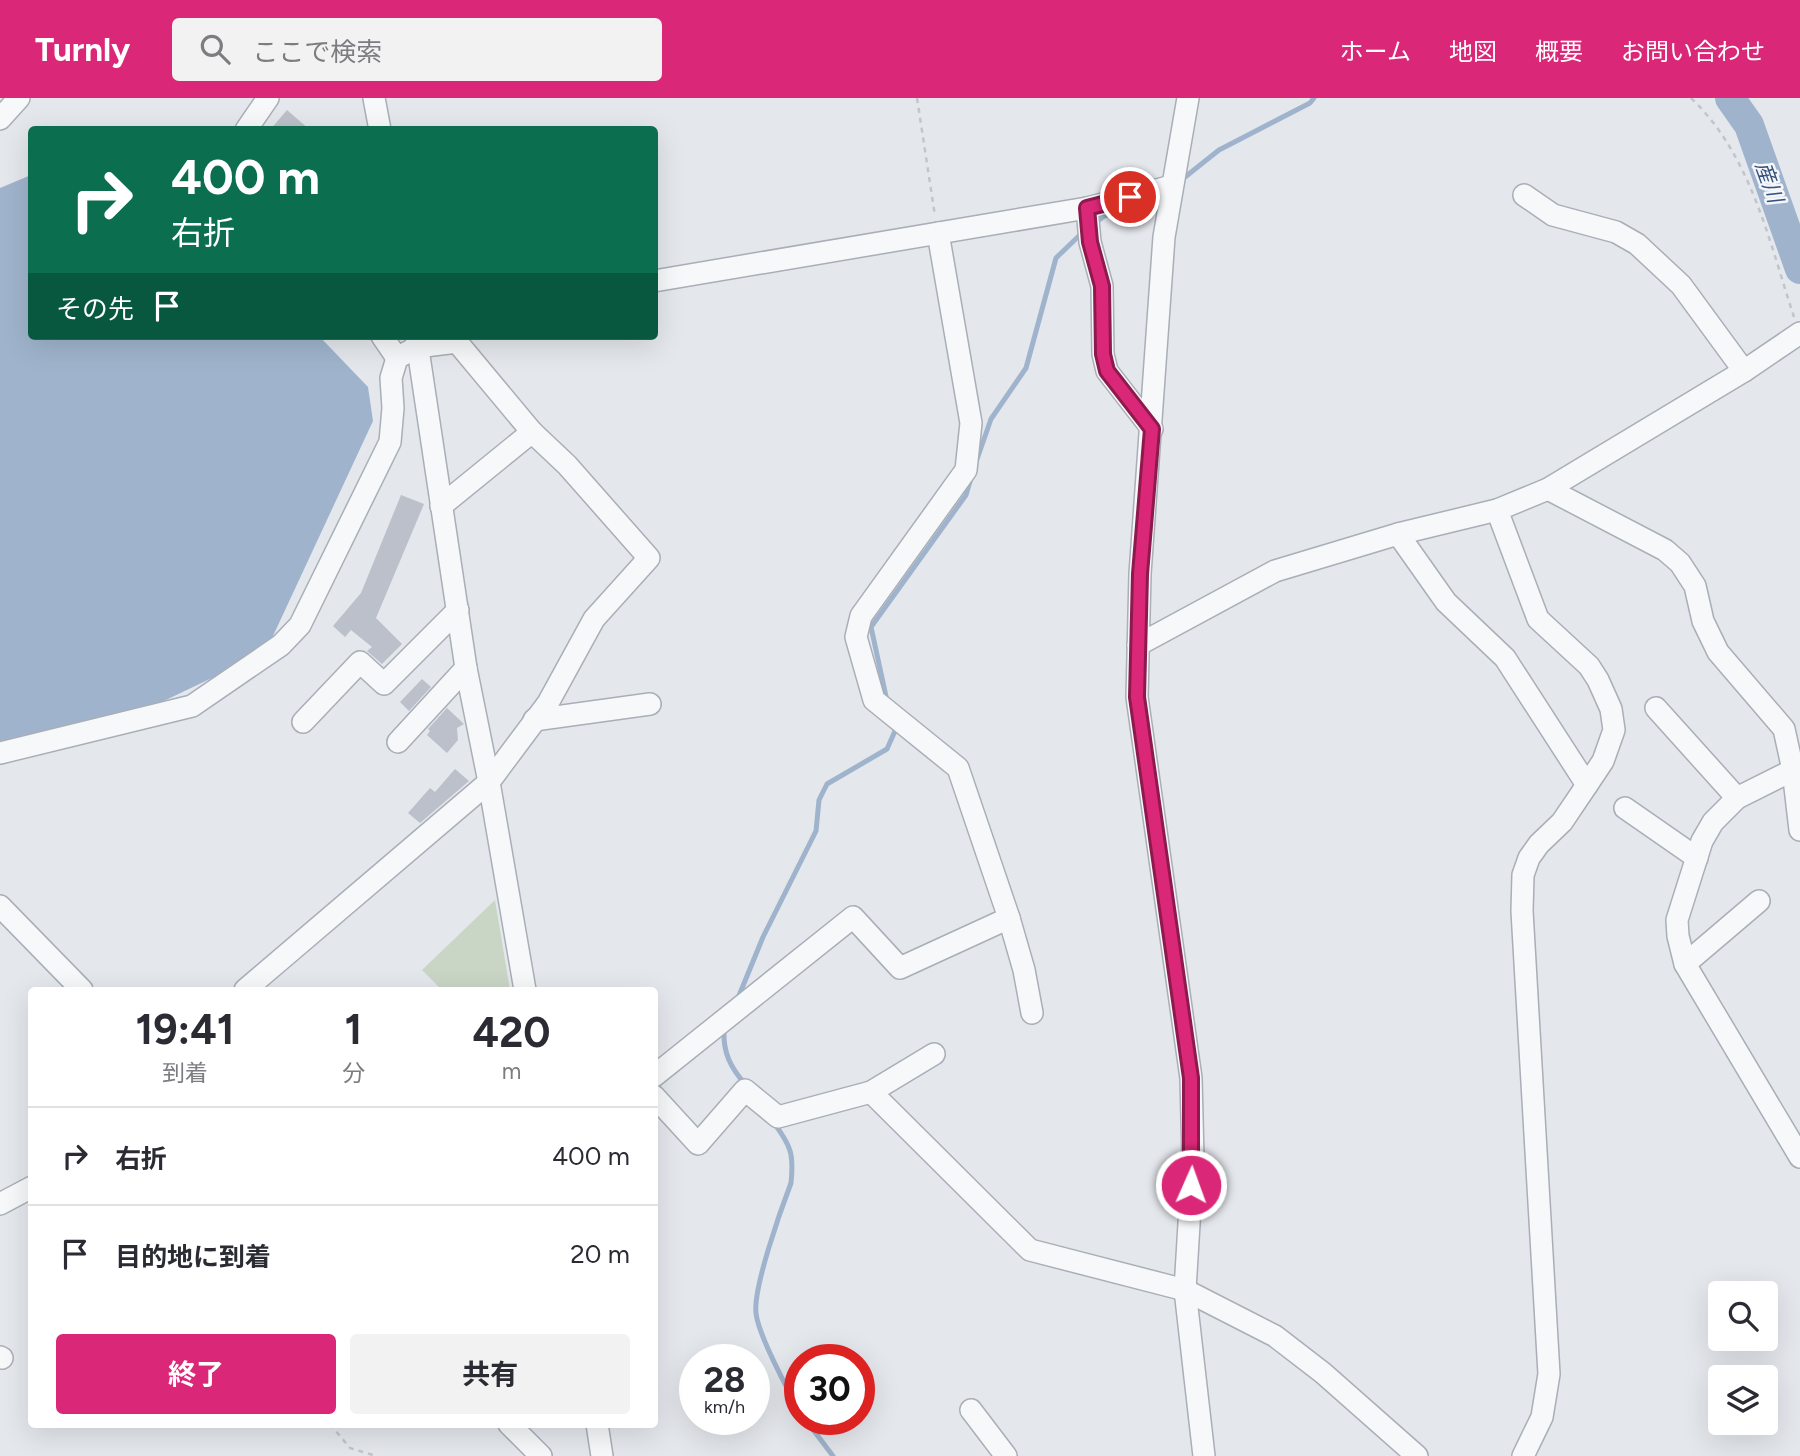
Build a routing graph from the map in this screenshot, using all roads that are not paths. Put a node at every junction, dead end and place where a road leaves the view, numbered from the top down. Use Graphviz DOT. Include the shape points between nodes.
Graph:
graph roads {
  1 [pos="19,98"];
  2 [pos="268,98"];
  3 [pos="374,98"];
  4 [pos="1188,98"];
  5 [pos="0,119"];
  6 [pos="249,126"];
  7 [pos="379,126"];
  8 [pos="1172,186"];
  9 [pos="1524,195"];
  10 [pos="1087,208"];
  11 [pos="938,233"];
  12 [pos="658,280"];
  13 [pos="1800,333"];
  14 [pos="385,340"];
  15 [pos="417,341"];
  16 [pos="397,358"];
  17 [pos="1744,371"];
  18 [pos="1152,429"];
  19 [pos="532,432"];
  20 [pos="1548,489"];
  21 [pos="441,506"];
  22 [pos="1497,510"];
  23 [pos="1398,534"];
  24 [pos="458,610"];
  25 [pos="1138,645"];
  26 [pos="466,668"];
  27 [pos="650,704"];
  28 [pos="1656,708"];
  29 [pos="534,720"];
  30 [pos="303,722"];
  31 [pos="398,742"];
  32 [pos="0,753"];
  33 [pos="1793,770"];
  34 [pos="489,782"];
  35 [pos="1587,785"];
  36 [pos="1737,799"];
  37 [pos="1625,808"];
  38 [pos="1800,830"];
  39 [pos="1697,858"];
  40 [pos="1759,901"];
  41 [pos="0,906"];
  42 [pos="1009,918"];
  43 [pos="1685,964"];
  44 [pos="79,987"];
  45 [pos="249,987"];
  46 [pos="524,987"];
  47 [pos="1032,1013"];
  48 [pos="934,1054"];
  49 [pos="658,1073"];
  50 [pos="871,1092"];
  51 [pos="658,1100"];
  52 [pos="1800,1157"];
  53 [pos="28,1189"];
  54 [pos="0,1204"];
  55 [pos="1185,1290"];
  56 [pos="971,1409"];
  57 [pos="513,1428"];
  58 [pos="598,1428"];
  59 [pos="541,1456"];
  60 [pos="602,1456"];
  61 [pos="1006,1456"];
  62 [pos="1204,1456"];
  63 [pos="1417,1456"];
  64 [pos="1523,1456"];
  1 -- 5 [label="street"];
  2 -- 6 [label="street"];
  3 -- 7 [label="street"];
  4 -- 8 [label="street"];
  8 -- 10 [label="street"];
  8 -- 18 [label="street" via="1164,237"];
  9 -- 17 [label="street" via="1553,215 1616,232 1637,244 1681,285"];
  10 -- 11 [label="street"];
  10 -- 18 [label="street" via="1102,286 1107,371"];
  11 -- 12 [label="street"];
  11 -- 42 [label="street" via="971,423 966,470 861,616 856,636 874,700 958,768"];
  13 -- 17 [label="street"];
  14 -- 16 [label="street"];
  15 -- 16 [label="street"];
  15 -- 19 [label="street" via="457,342"];
  15 -- 21 [label="street"];
  16 -- 32 [label="street" via="391,378 390,442 300,625 281,645 192,706"];
  17 -- 20 [label="street"];
  18 -- 25 [label="street"];
  19 -- 21 [label="street"];
  19 -- 29 [label="street" via="649,558 594,620"];
  20 -- 22 [label="street"];
  20 -- 33 [label="street" via="1665,550 1680,563 1695,586 1703,621 1718,652 1784,729"];
  21 -- 24 [label="street"];
  22 -- 23 [label="street"];
  22 -- 35 [label="street" via="1538,619 1588,666 1611,709 1614,730 1603,761"];
  23 -- 25 [label="street" via="1275,571"];
  23 -- 35 [label="street" via="1446,602 1506,658"];
  24 -- 26 [label="street"];
  24 -- 30 [label="street" via="384,684 360,662"];
  25 -- 55 [label="street" via="1137,697 1191,1078 1193,1158"];
  26 -- 31 [label="street"];
  26 -- 34 [label="street"];
  27 -- 29 [label="street"];
  28 -- 36 [label="street"];
  29 -- 34 [label="street"];
  33 -- 36 [label="street"];
  33 -- 38 [label="street"];
  34 -- 45 [label="street"];
  34 -- 46 [label="street"];
  35 -- 64 [label="street" via="1529,858 1523,875 1549,1374 1542,1417"];
  36 -- 39 [label="street" via="1713,822"];
  37 -- 39 [label="street"];
  39 -- 43 [label="street" via="1677,920"];
  40 -- 43 [label="street"];
  41 -- 44 [label="street"];
  42 -- 47 [label="street"];
  42 -- 49 [label="street" via="900,968 853,917"];
  43 -- 52 [label="street"];
  48 -- 50 [label="street"];
  50 -- 51 [label="street" via="778,1116 745,1090 698,1144"];
  50 -- 55 [label="street" via="1030,1250"];
  53 -- 54 [label="street"];
  55 -- 62 [label="street"];
  55 -- 63 [label="street" via="1275,1336"];
  56 -- 61 [label="street"];
  57 -- 59 [label="street"];
  58 -- 60 [label="street"];
}
